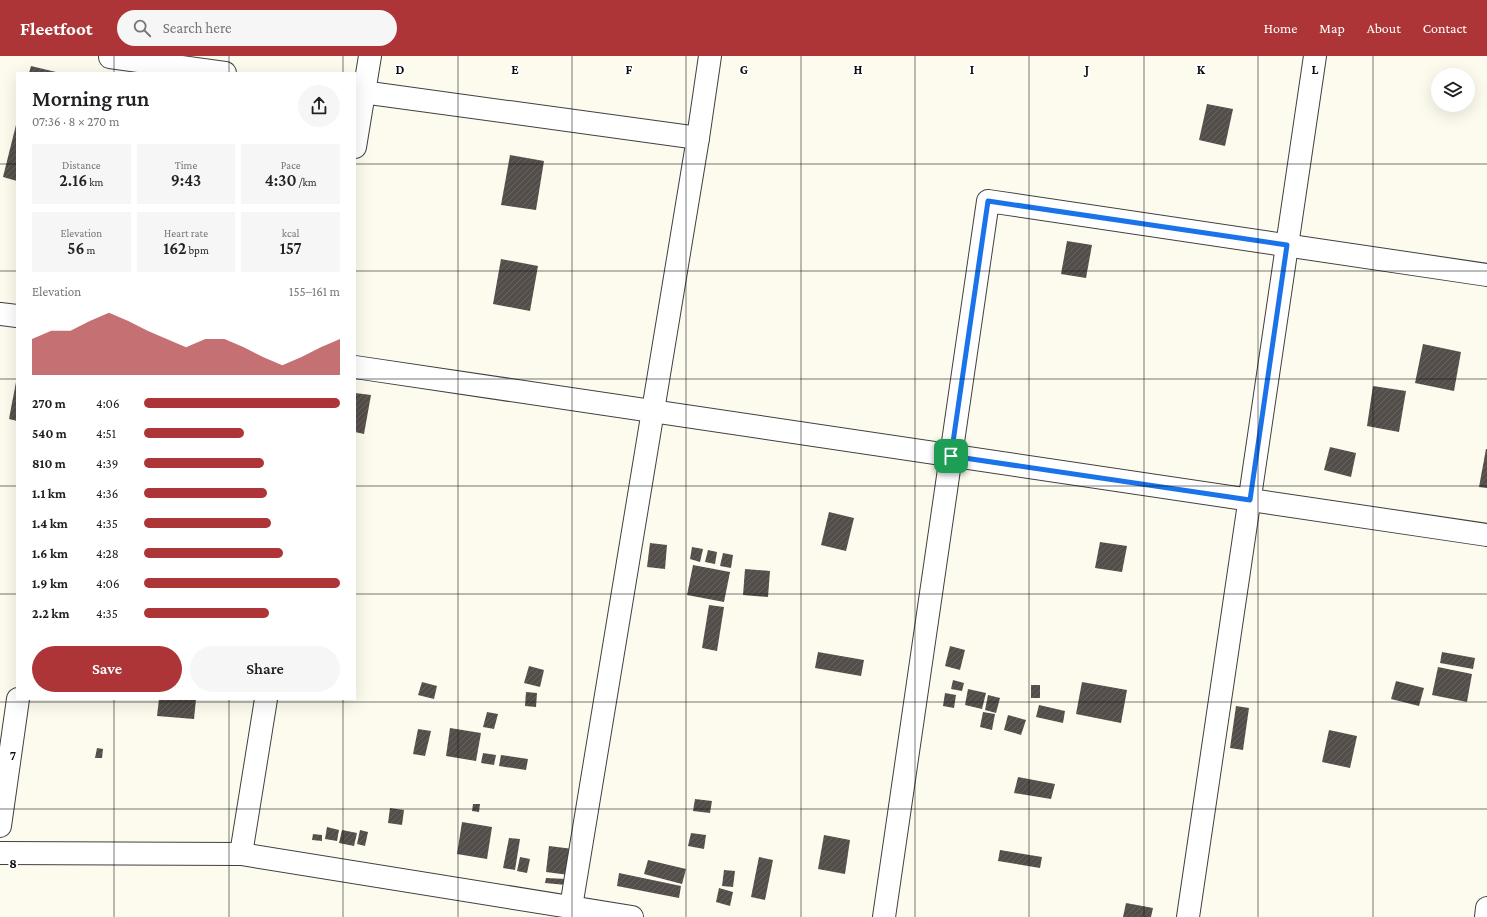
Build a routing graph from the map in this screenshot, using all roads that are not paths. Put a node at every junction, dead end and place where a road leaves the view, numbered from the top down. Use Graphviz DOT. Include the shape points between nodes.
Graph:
graph roads {
  1 [pos="370,56"];
  2 [pos="710,56"];
  3 [pos="1315,56"];
  4 [pos="110,62"];
  5 [pos="215,72"];
  6 [pos="359,92"];
  7 [pos="356,133"];
  8 [pos="698,138"];
  9 [pos="1287,245"];
  10 [pos="1487,275"];
  11 [pos="0,314"];
  12 [pos="16,316"];
  13 [pos="356,366"];
  14 [pos="653,411"];
  15 [pos="951,456"];
  16 [pos="1250,500"];
  17 [pos="1487,535"];
  18 [pos="18,700"];
  19 [pos="266,700"];
  20 [pos="0,826"];
  21 [pos="0,853"];
  22 [pos="241,854"];
  23 [pos="571,907"];
  24 [pos="1487,908"];
  25 [pos="632,917"];
  26 [pos="884,917"];
  27 [pos="1188,917"];
  28 [pos="1486,917"];
  1 -- 6 [label="street"];
  2 -- 8 [label="street"];
  3 -- 9 [label="street"];
  4 -- 5 [label="street"];
  6 -- 7 [label="street"];
  6 -- 8 [label="street"];
  8 -- 14 [label="street"];
  9 -- 10 [label="street"];
  9 -- 15 [label="street" via="988,201"];
  9 -- 16 [label="street"];
  11 -- 12 [label="street"];
  13 -- 14 [label="street"];
  14 -- 15 [label="street"];
  14 -- 23 [label="street"];
  15 -- 16 [label="street"];
  15 -- 26 [label="street"];
  16 -- 17 [label="street"];
  16 -- 27 [label="street"];
  18 -- 20 [label="street"];
  19 -- 22 [label="street"];
  21 -- 22 [label="street"];
  22 -- 23 [label="street"];
  23 -- 25 [label="street"];
  24 -- 28 [label="street"];
}
